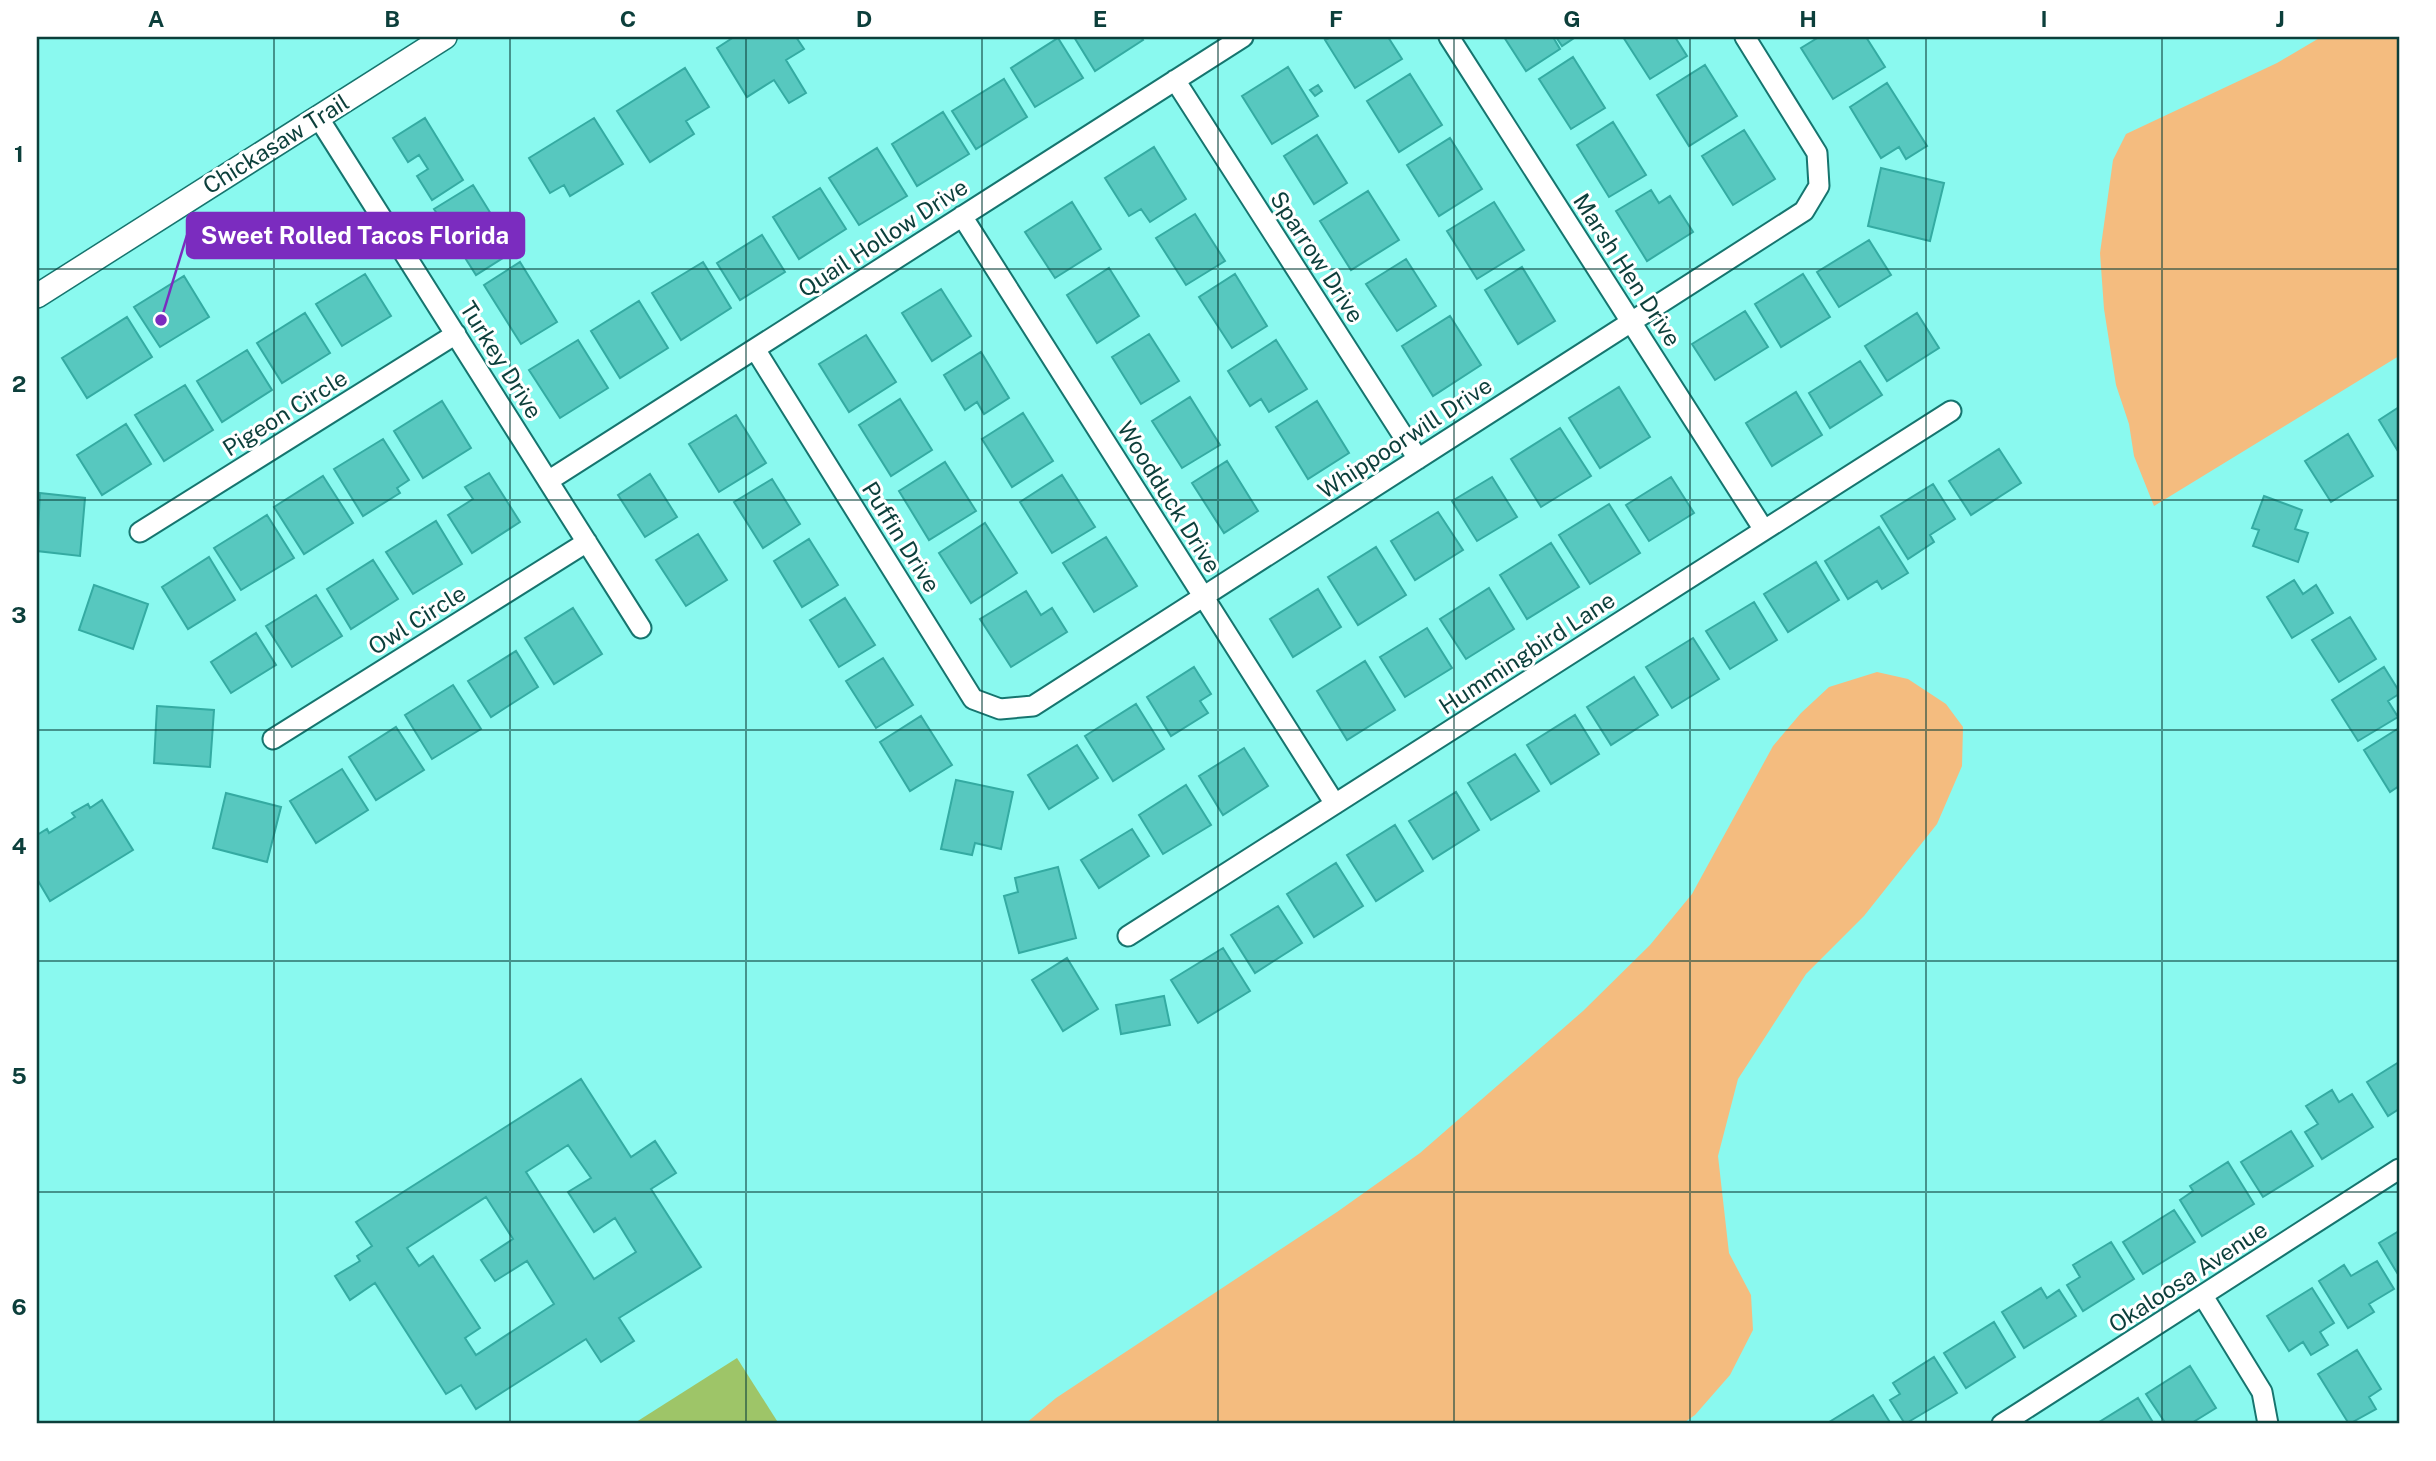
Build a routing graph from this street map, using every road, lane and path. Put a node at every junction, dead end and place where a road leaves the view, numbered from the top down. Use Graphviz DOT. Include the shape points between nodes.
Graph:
graph roads {
  1 [pos="445,37"];
  2 [pos="1243,37"];
  3 [pos="1449,37"];
  4 [pos="1745,37"];
  5 [pos="1175,80"];
  6 [pos="318,117"];
  7 [pos="962,216"];
  8 [pos="37,296"];
  9 [pos="1631,322"];
  10 [pos="456,334"];
  11 [pos="755,349"];
  12 [pos="1951,411"];
  13 [pos="1418,459"];
  14 [pos="548,481"];
  15 [pos="1764,530"];
  16 [pos="140,532"];
  17 [pos="587,542"];
  18 [pos="1203,597"];
  19 [pos="641,628"];
  20 [pos="1033,706"];
  21 [pos="273,739"];
  22 [pos="1335,804"];
  23 [pos="1128,936"];
  24 [pos="2399,1169"];
  25 [pos="2203,1296"];
  26 [pos="2002,1424"];
  27 [pos="2268,1424"];
  1 -- 6 [label="street, Chickasaw Trail"];
  2 -- 5 [label="street, Quail Hollow Drive"];
  3 -- 9 [label="street, Marsh Hen Drive"];
  4 -- 9 [label="street, Whippoorwill Drive" via="1817,153 1819,186 1804,211"];
  5 -- 7 [label="street, Quail Hollow Drive"];
  5 -- 13 [label="street, Sparrow Drive"];
  6 -- 8 [label="street, Chickasaw Trail"];
  6 -- 10 [label="street, Turkey Drive"];
  7 -- 11 [label="street, Quail Hollow Drive"];
  7 -- 18 [label="street, Woodduck Drive"];
  9 -- 13 [label="street, Whippoorwill Drive"];
  9 -- 15 [label="street, Marsh Hen Drive"];
  10 -- 14 [label="street, Turkey Drive"];
  10 -- 16 [label="street, Pigeon Circle"];
  11 -- 14 [label="street, Quail Hollow Drive"];
  11 -- 20 [label="street, Puffin Drive" via="973,699 1000,709"];
  12 -- 15 [label="street, Hummingbird Lane"];
  13 -- 18 [label="street, Whippoorwill Drive"];
  14 -- 17 [label="street, Turkey Drive"];
  15 -- 22 [label="street, Hummingbird Lane"];
  17 -- 19 [label="street, Turkey Drive"];
  17 -- 21 [label="street, Owl Circle"];
  18 -- 20 [label="street, Whippoorwill Drive"];
  18 -- 22 [label="street, Woodduck Drive"];
  22 -- 23 [label="street, Hummingbird Lane"];
  24 -- 25 [label="street, Okaloosa Avenue"];
  25 -- 26 [label="street, Okaloosa Avenue"];
  25 -- 27 [label="street" via="2262,1392"];
}
